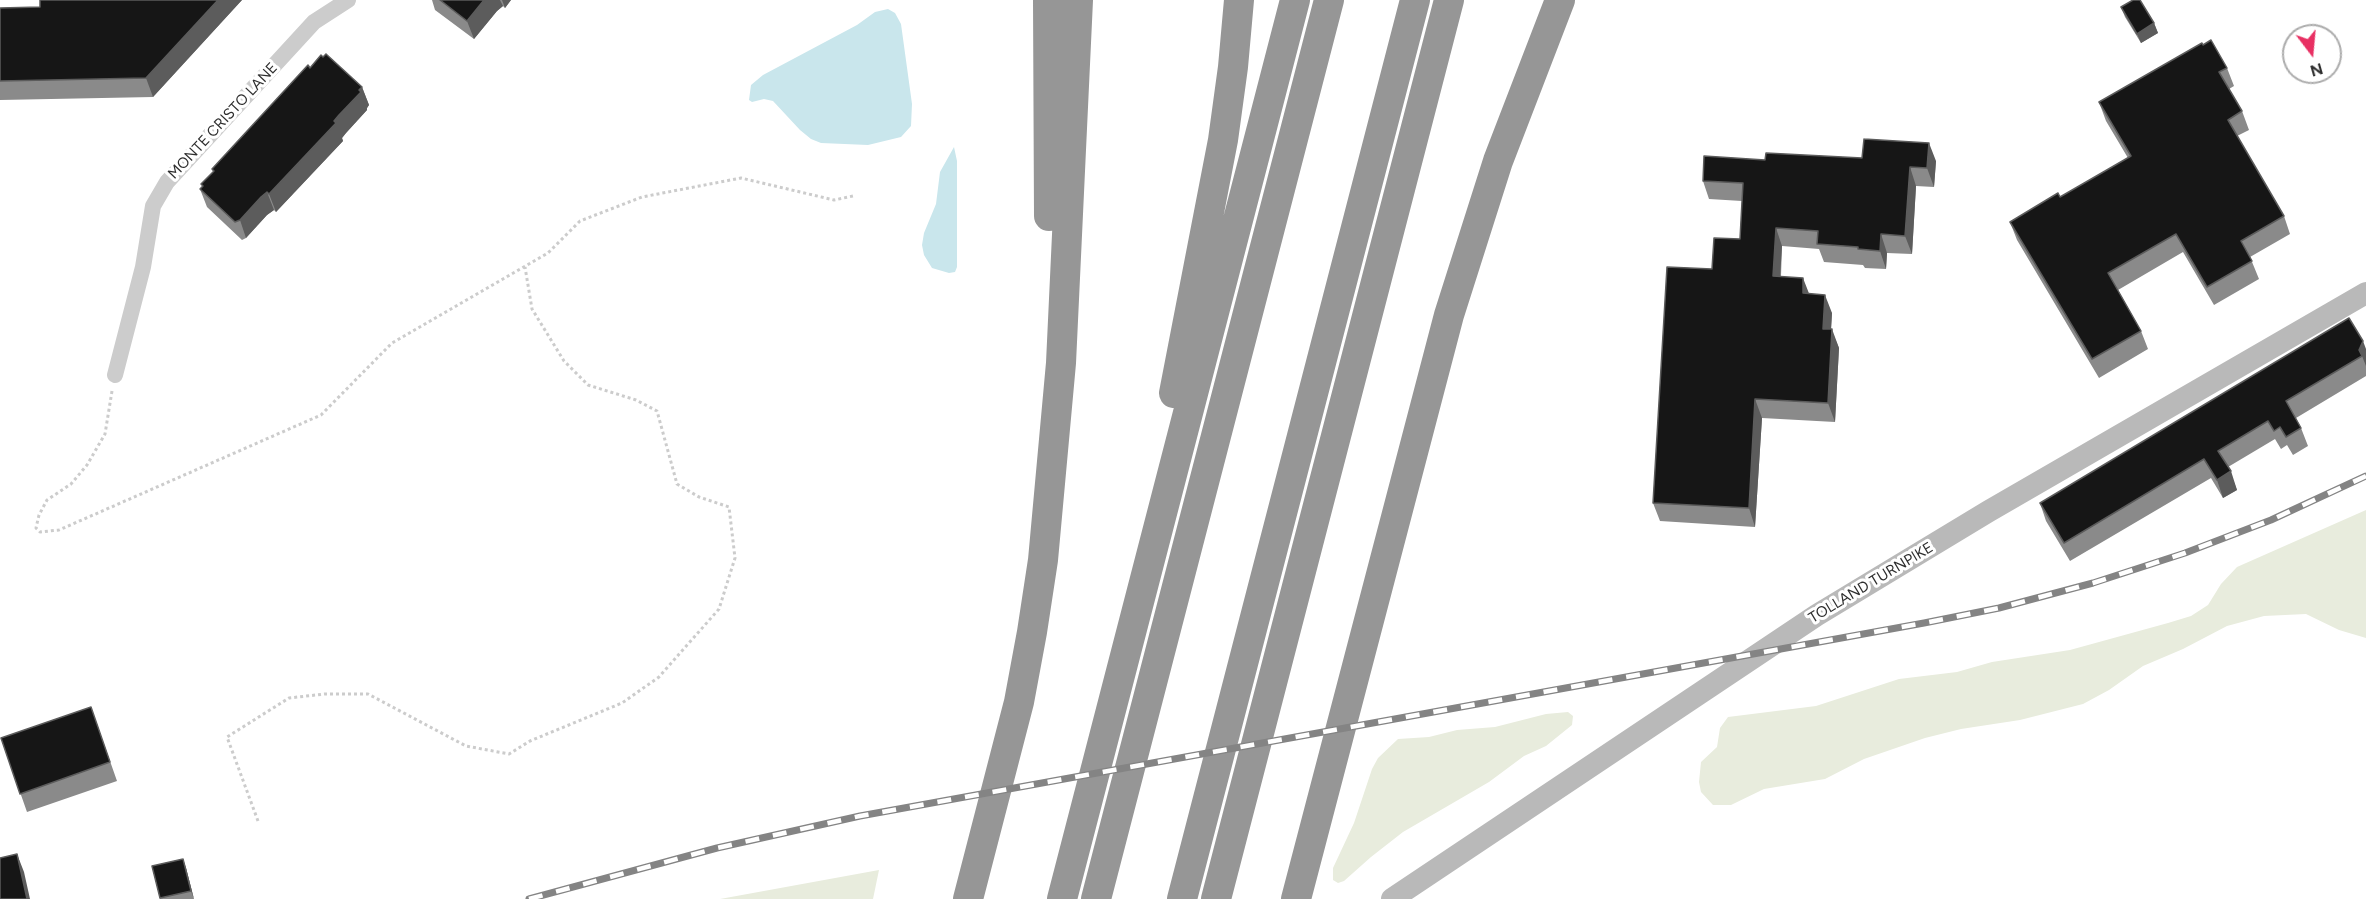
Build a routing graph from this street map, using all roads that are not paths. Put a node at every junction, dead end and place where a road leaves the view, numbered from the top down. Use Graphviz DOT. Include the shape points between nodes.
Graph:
graph roads {
  1 [pos="348,0"];
  2 [pos="1048,0"];
  3 [pos="1078,0"];
  4 [pos="1239,0"];
  5 [pos="1295,0"];
  6 [pos="1329,0"];
  7 [pos="1415,0"];
  8 [pos="1449,0"];
  9 [pos="1464,0"];
  10 [pos="1560,0"];
  11 [pos="1440,37"];
  12 [pos="2366,293"];
  13 [pos="115,375"];
  14 [pos="1053,432"];
  15 [pos="1170,483"];
  16 [pos="968,899"];
  17 [pos="1062,899"];
  18 [pos="1096,899"];
  19 [pos="1182,899"];
  20 [pos="1216,899"];
  21 [pos="1296,899"];
  22 [pos="1392,899"];
  1 -- 13 [label="street, MONTE CRISTO LANE" via="314,22 167,182 153,206"];
  2 -- 14 [label="highway"];
  3 -- 14 [label="highway" via="1061,363"];
  4 -- 15 [label="highway" via="1221,150 1173,394"];
  5 -- 15 [label="highway"];
  6 -- 18 [label="highway"];
  7 -- 19 [label="highway"];
  8 -- 11 [label="highway"];
  9 -- 11 [label="highway"];
  10 -- 21 [label="highway" via="1498,161 1449,315"];
  11 -- 20 [label="highway"];
  12 -- 22 [label="main road, TOLLAND TURNPIKE" via="1826,609"];
  14 -- 16 [label="highway" via="1044,550 1026,667"];
  15 -- 17 [label="highway"];
}
